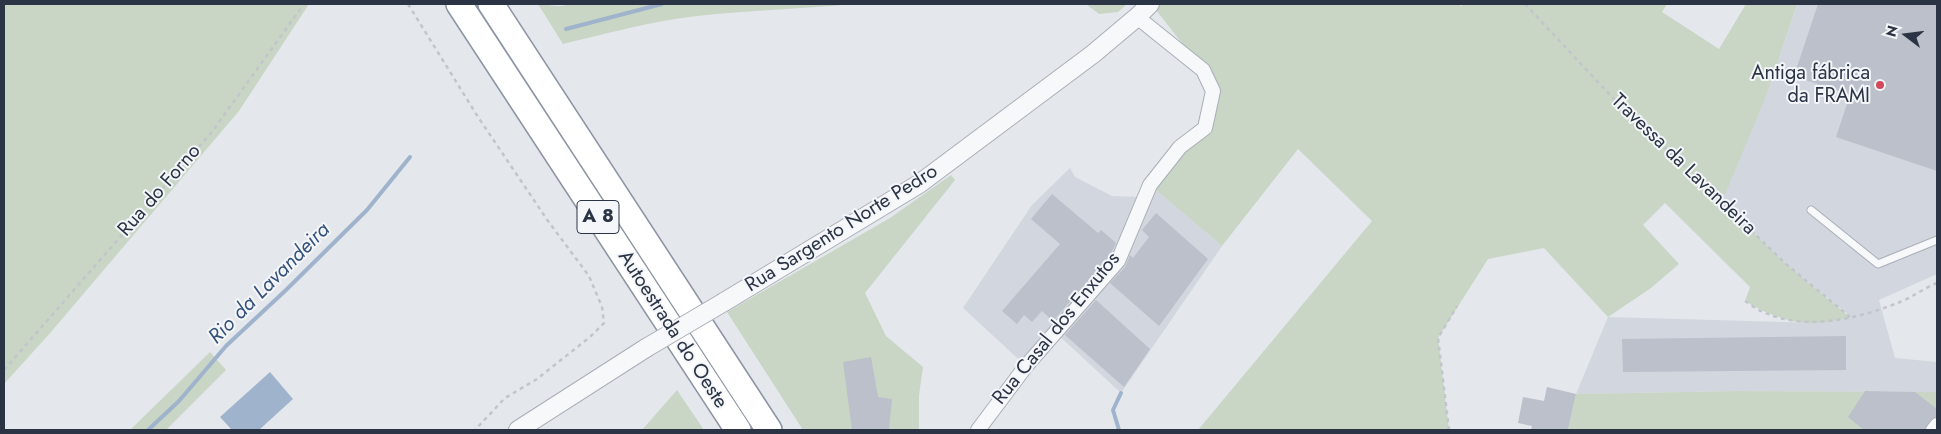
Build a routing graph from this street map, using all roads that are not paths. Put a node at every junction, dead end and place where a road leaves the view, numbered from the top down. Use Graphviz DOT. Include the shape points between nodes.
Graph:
graph roads {
  1 [pos="458,4"];
  2 [pos="491,4"];
  3 [pos="1150,4"];
  4 [pos="1137,17"];
  5 [pos="1811,210"];
  6 [pos="1937,240"];
  7 [pos="1937,426"];
  8 [pos="518,430"];
  9 [pos="738,430"];
  10 [pos="769,430"];
  11 [pos="978,430"];
  12 [pos="1933,430"];
  1 -- 9 [label="highway, Autoestrada do Oeste / A 8"];
  2 -- 10 [label="highway, Autoestrada do Oeste / A 8"];
  3 -- 4 [label="street, Rua Sargento Norte Pedro"];
  4 -- 8 [label="street, Rua Sargento Norte Pedro, bridge" via="1093,54 919,184 646,348"];
  4 -- 11 [label="street, Rua Casal dos Enxutos" via="1203,70 1213,91 1205,128 1180,147 1150,185 1118,261 1026,366"];
  5 -- 6 [label="lane" via="1878,264"];
  7 -- 12 [label="street"];
}
